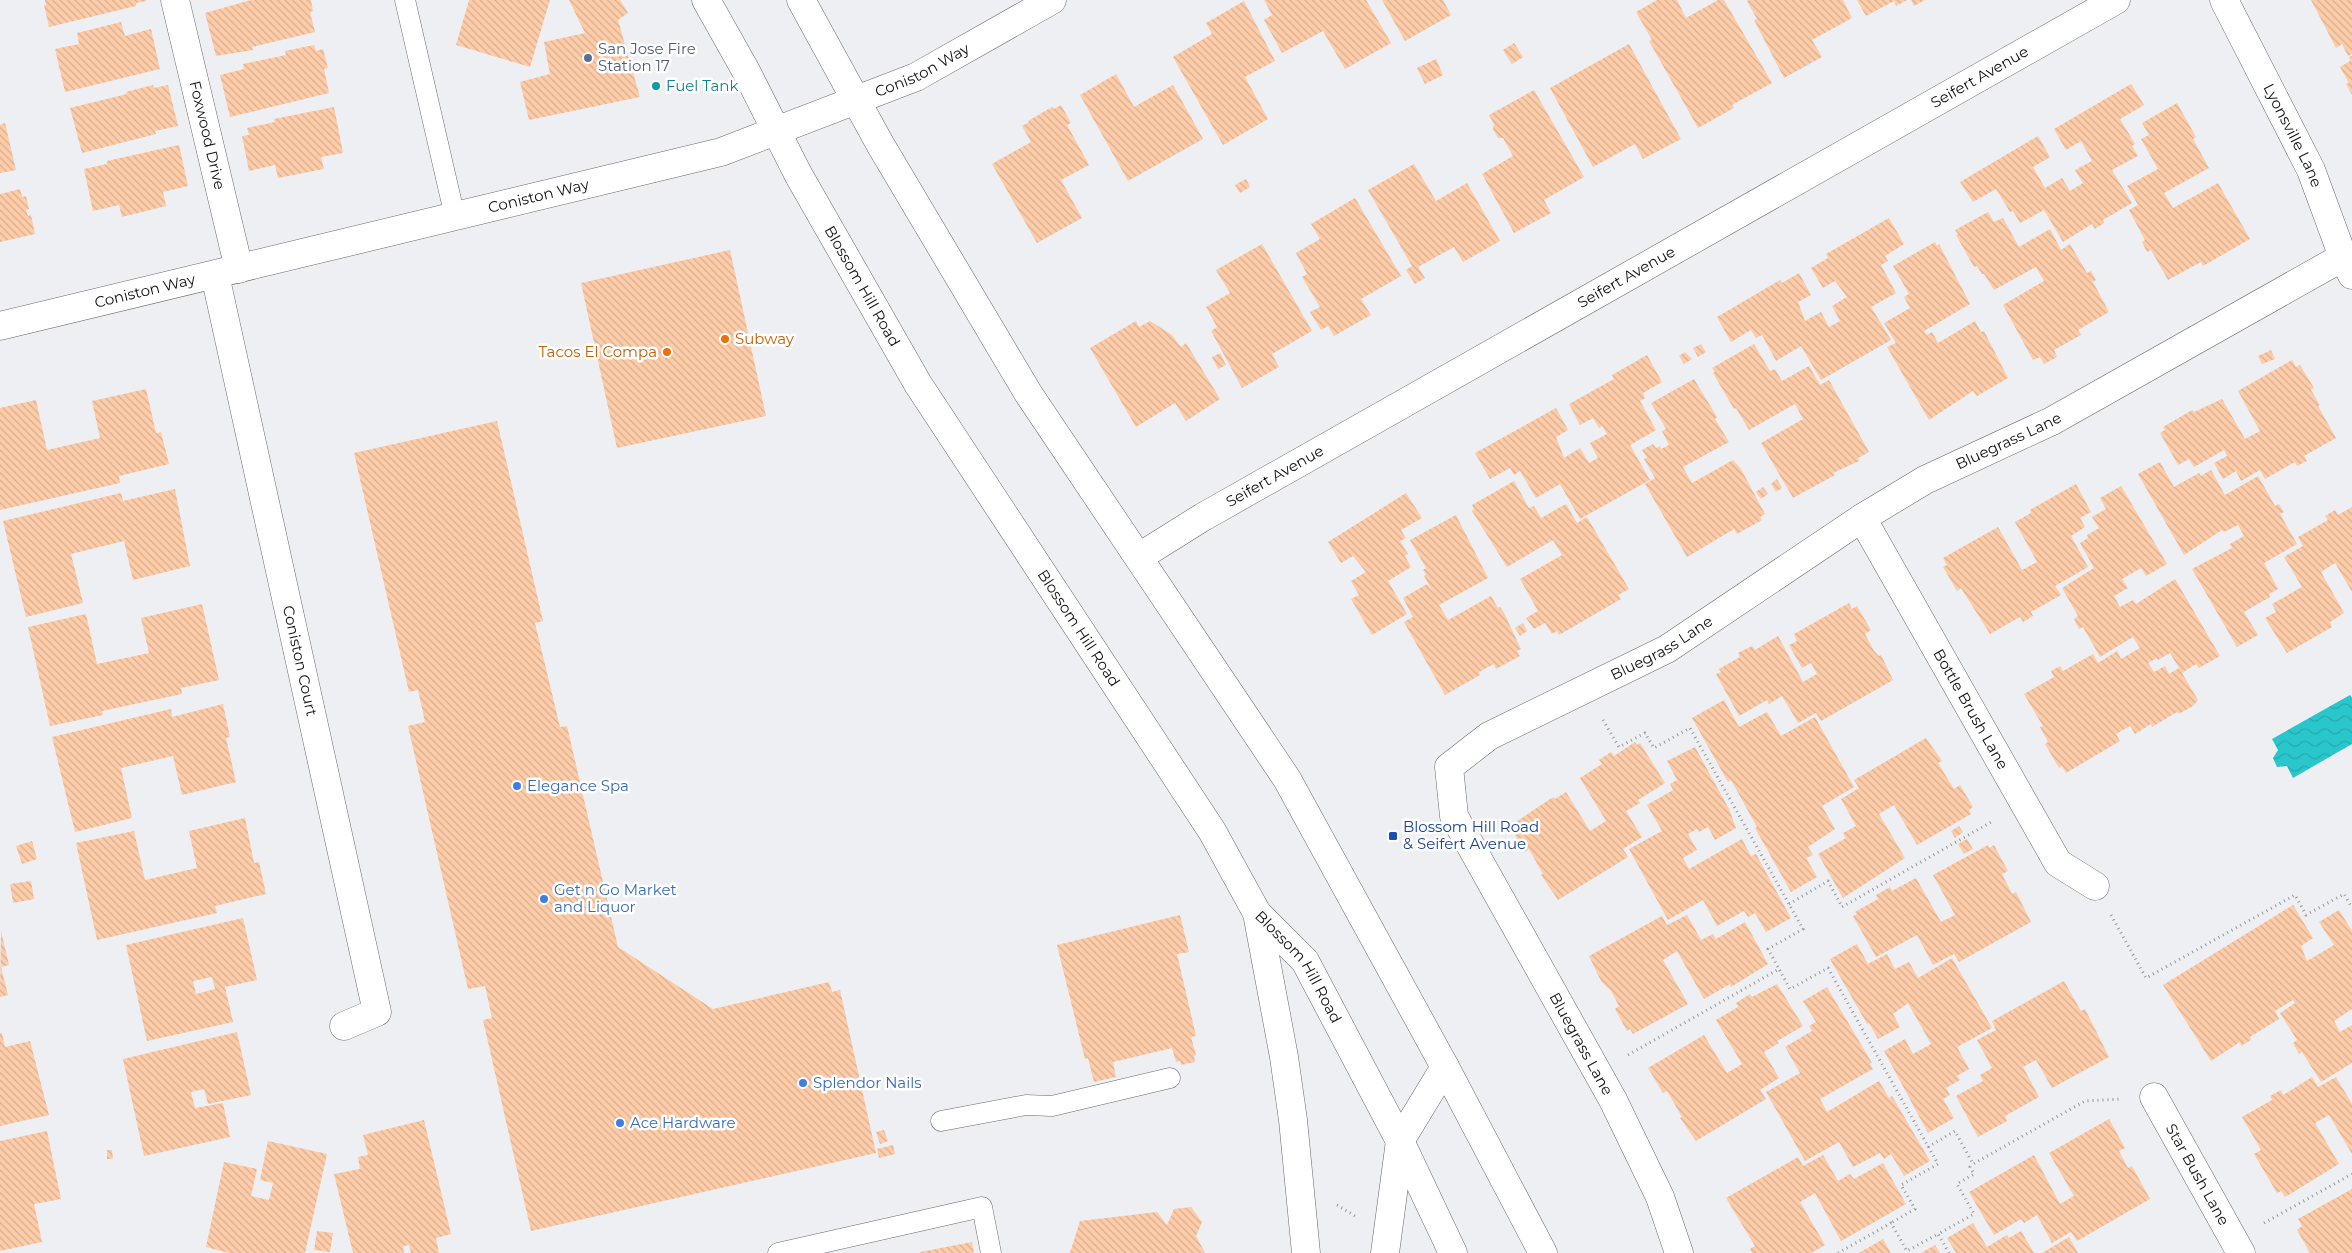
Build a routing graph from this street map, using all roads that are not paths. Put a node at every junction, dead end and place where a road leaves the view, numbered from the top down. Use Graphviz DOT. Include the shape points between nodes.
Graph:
graph roads {
  1 [pos="175,0"];
  2 [pos="405,0"];
  3 [pos="706,0"];
  4 [pos="801,0"];
  5 [pos="1052,0"];
  6 [pos="2116,0"];
  7 [pos="2224,0"];
  8 [pos="856,101"];
  9 [pos="776,131"];
  10 [pos="455,217"];
  11 [pos="2347,266"];
  12 [pos="227,272"];
  13 [pos="0,326"];
  14 [pos="1862,518"];
  15 [pos="1139,557"];
  16 [pos="2095,886"];
  17 [pos="1257,913"];
  18 [pos="344,1026"];
  19 [pos="1445,1067"];
  20 [pos="1170,1078"];
  21 [pos="2154,1097"];
  22 [pos="941,1120"];
  23 [pos="1400,1141"];
  24 [pos="2237,1247"];
  25 [pos="778,1253"];
  26 [pos="992,1253"];
  27 [pos="1306,1253"];
  28 [pos="1385,1253"];
  29 [pos="1452,1253"];
  30 [pos="1543,1253"];
  31 [pos="1679,1253"];
  1 -- 12 [label="street, Foxwood Drive"];
  2 -- 10 [label="lane"];
  3 -- 9 [label="street, Blossom Hill Road"];
  4 -- 8 [label="street"];
  5 -- 8 [label="street, Coniston Way" via="916,77"];
  6 -- 15 [label="street, Seifert Avenue" via="1203,517"];
  7 -- 11 [label="street, Lyonsville Lane" via="2311,170"];
  8 -- 9 [label="street, Coniston Way"];
  8 -- 15 [label="street" via="1028,393"];
  9 -- 10 [label="street, Coniston Way" via="721,152"];
  9 -- 17 [label="street, Blossom Hill Road" via="918,384 1212,831"];
  10 -- 12 [label="street, Coniston Way"];
  11 -- 14 [label="street, Bluegrass Lane" via="2052,421 1925,480"];
  12 -- 13 [label="street, Coniston Way"];
  12 -- 18 [label="street, Coniston Court" via="377,1012"];
  14 -- 16 [label="street, Bottle Brush Lane" via="2058,863"];
  14 -- 31 [label="street, Bluegrass Lane" via="1668,649 1489,736 1449,767 1454,816 1597,1072 1660,1197"];
  15 -- 19 [label="street" via="1287,779"];
  17 -- 23 [label="street, Blossom Hill Road" via="1305,961"];
  17 -- 27 [label="street" via="1284,1057"];
  19 -- 23 [label="street"];
  19 -- 30 [label="street"];
  20 -- 22 [label="lane" via="1052,1106 1026,1105"];
  21 -- 24 [label="street, Star Bush Lane"];
  23 -- 28 [label="street"];
  23 -- 29 [label="street, Blossom Hill Road"];
  25 -- 26 [label="lane" via="982,1207"];
}
